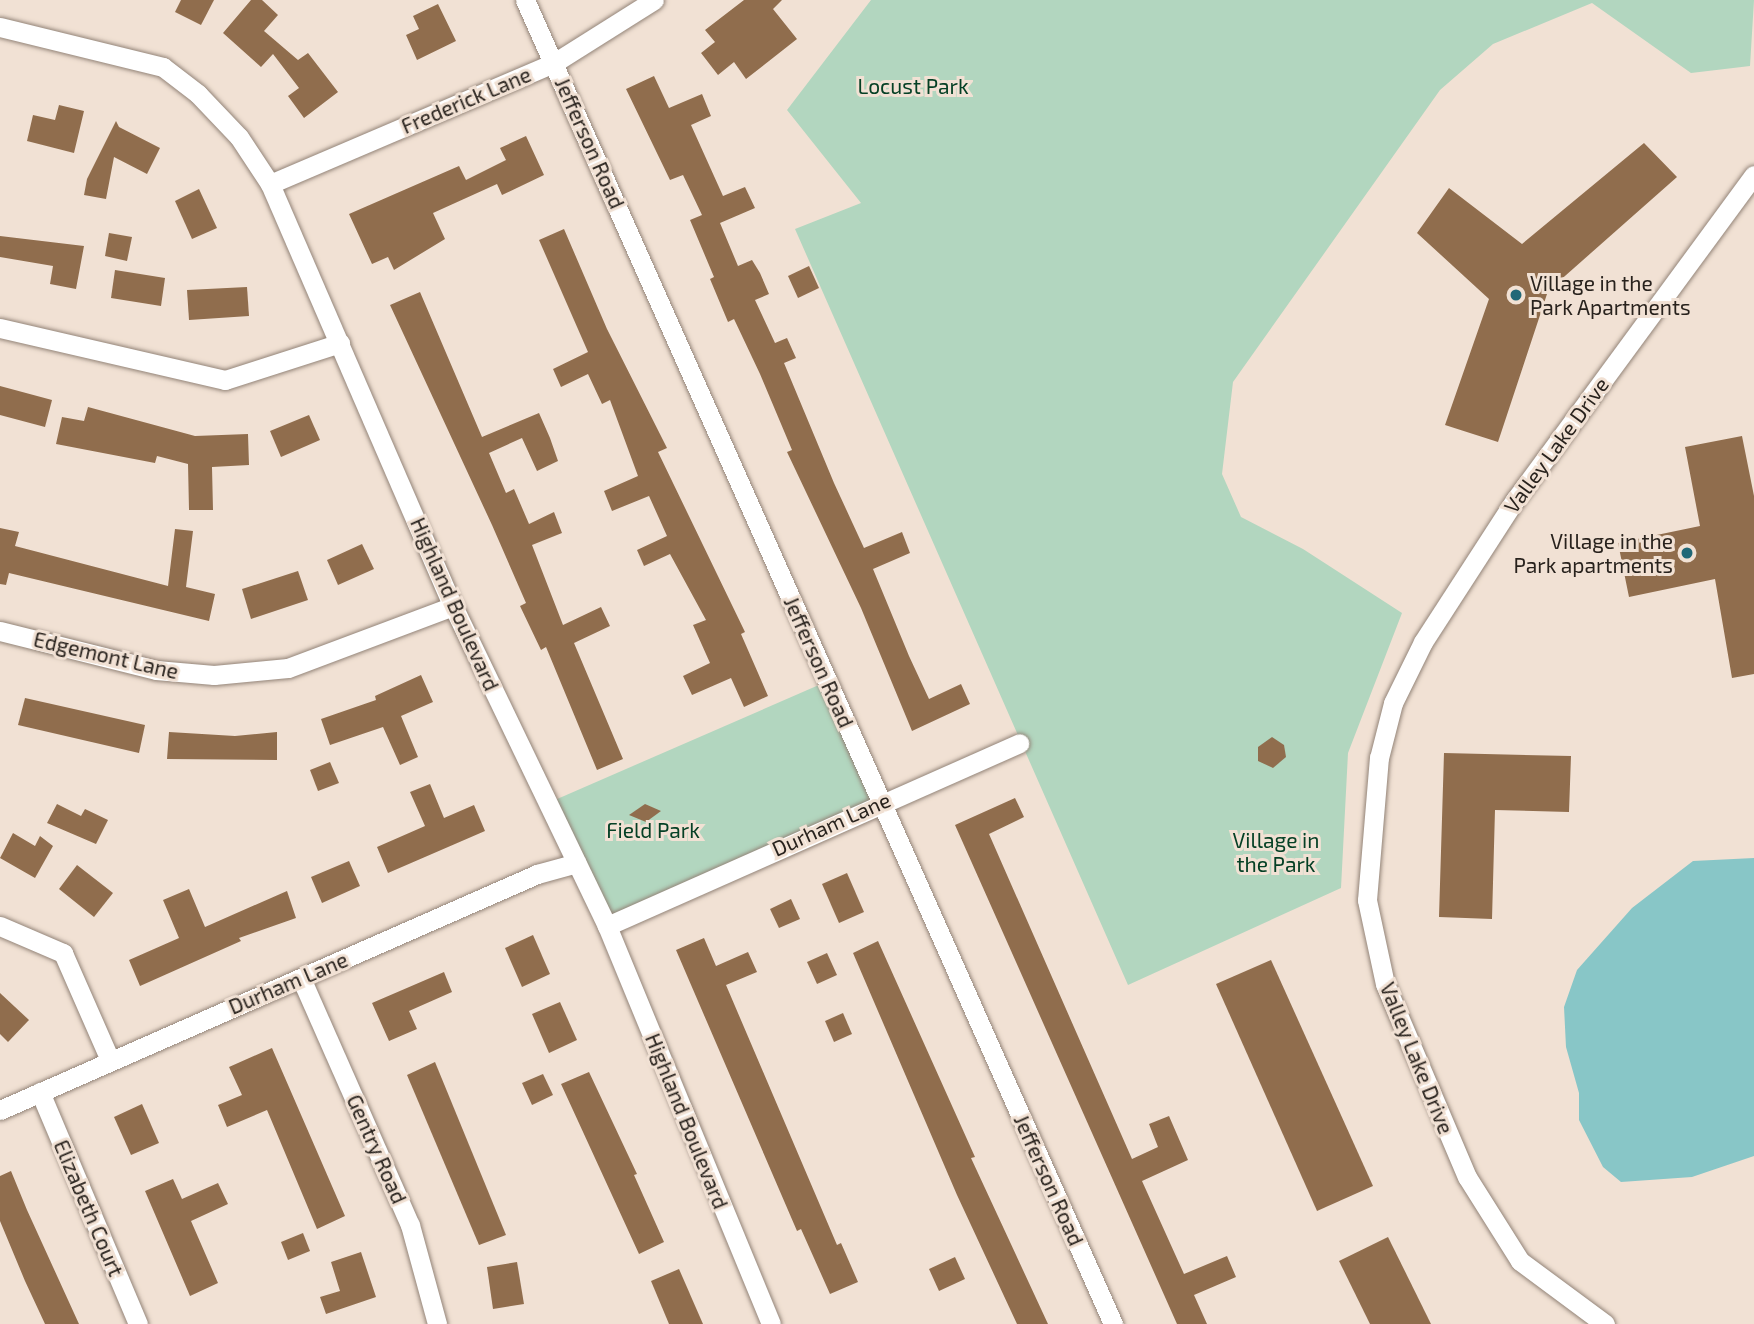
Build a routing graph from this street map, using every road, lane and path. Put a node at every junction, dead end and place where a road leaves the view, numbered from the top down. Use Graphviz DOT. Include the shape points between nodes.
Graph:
graph roads {
  1 [pos="525,0"];
  2 [pos="654,0"];
  3 [pos="0,27"];
  4 [pos="554,63"];
  5 [pos="1754,175"];
  6 [pos="270,184"];
  7 [pos="0,328"];
  8 [pos="340,342"];
  9 [pos="453,606"];
  10 [pos="0,631"];
  11 [pos="1019,743"];
  12 [pos="880,802"];
  13 [pos="578,863"];
  14 [pos="0,926"];
  15 [pos="607,926"];
  16 [pos="301,978"];
  17 [pos="110,1060"];
  18 [pos="40,1092"];
  19 [pos="0,1110"];
  20 [pos="138,1324"];
  21 [pos="437,1324"];
  22 [pos="771,1324"];
  23 [pos="1113,1324"];
  24 [pos="1605,1324"];
  1 -- 4 [label="street, Jefferson Road"];
  2 -- 4 [label="street, Frederick Lane"];
  3 -- 6 [label="street, Highland Boulevard" via="163,67 198,94 239,137"];
  4 -- 6 [label="street, Frederick Lane"];
  4 -- 12 [label="street, Jefferson Road"];
  5 -- 24 [label="street, Valley Lake Drive" via="1515,500 1429,632 1393,703 1379,758 1367,900 1385,985 1467,1177 1520,1261"];
  6 -- 8 [label="street, Highland Boulevard"];
  7 -- 8 [label="street" via="225,380"];
  8 -- 9 [label="street, Highland Boulevard"];
  9 -- 10 [label="street, Edgemont Lane" via="288,668 214,675 156,670"];
  9 -- 13 [label="street, Highland Boulevard"];
  11 -- 12 [label="street, Durham Lane"];
  12 -- 15 [label="street, Durham Lane"];
  12 -- 23 [label="street, Jefferson Road"];
  13 -- 15 [label="street, Highland Boulevard"];
  13 -- 16 [label="street, Durham Lane" via="537,874"];
  14 -- 17 [label="street" via="63,953"];
  15 -- 22 [label="street, Highland Boulevard"];
  16 -- 17 [label="street, Durham Lane"];
  16 -- 21 [label="street, Gentry Road" via="410,1225"];
  17 -- 18 [label="street, Durham Lane"];
  18 -- 19 [label="street, Durham Lane"];
  18 -- 20 [label="street, Elizabeth Court"];
}
